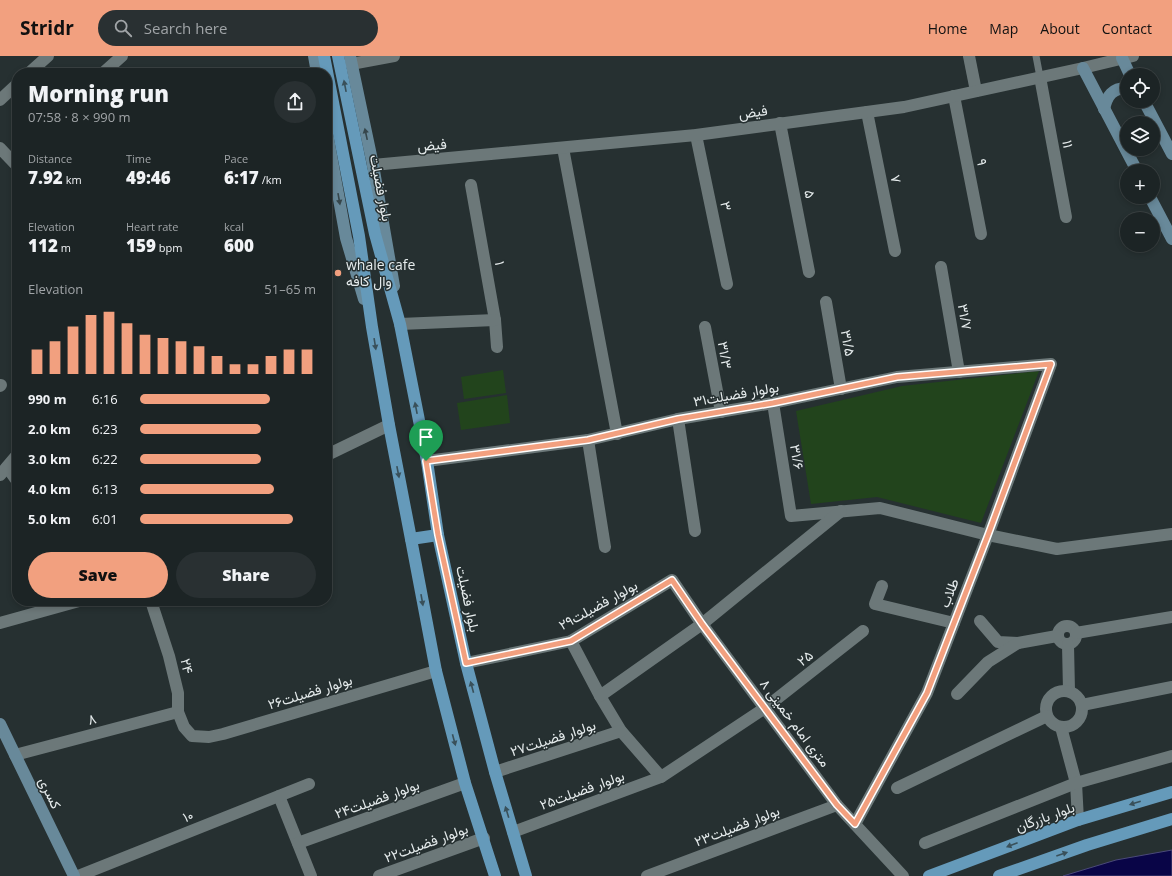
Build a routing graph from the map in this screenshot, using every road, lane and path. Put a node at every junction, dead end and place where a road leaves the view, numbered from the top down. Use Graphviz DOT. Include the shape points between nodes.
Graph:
graph roads {
  1 [pos="48,56"];
  2 [pos="122,56"];
  3 [pos="314,56"];
  4 [pos="324,56"];
  5 [pos="338,56"];
  6 [pos="394,56"];
  7 [pos="969,56"];
  8 [pos="1036,56"];
  9 [pos="1127,57"];
  10 [pos="350,60"];
  11 [pos="35,68"];
  12 [pos="109,68"];
  13 [pos="316,68"];
  14 [pos="326,68"];
  15 [pos="1083,68"];
  16 [pos="1129,68"];
  17 [pos="1040,77"];
  18 [pos="1120,88"];
  19 [pos="12,89"];
  20 [pos="976,91"];
  21 [pos="954,96"];
  22 [pos="332,97"];
  23 [pos="0,100"];
  24 [pos="1148,108"];
  25 [pos="1104,109"];
  26 [pos="867,112"];
  27 [pos="780,123"];
  28 [pos="696,135"];
  29 [pos="0,148"];
  30 [pos="563,148"];
  31 [pos="1172,154"];
  32 [pos="12,157"];
  33 [pos="1133,164"];
  34 [pos="373,165"];
  35 [pos="332,166"];
  36 [pos="471,185"];
  37 [pos="1154,204"];
  38 [pos="1066,216"];
  39 [pos="981,234"];
  40 [pos="1172,239"];
  41 [pos="895,251"];
  42 [pos="941,267"];
  43 [pos="809,272"];
  44 [pos="727,284"];
  45 [pos="826,302"];
  46 [pos="495,320"];
  47 [pos="400,324"];
  48 [pos="372,326"];
  49 [pos="705,327"];
  50 [pos="497,347"];
  51 [pos="1051,364"];
  52 [pos="959,372"];
  53 [pos="841,389"];
  54 [pos="773,403"];
  55 [pos="721,412"];
  56 [pos="678,419"];
  57 [pos="389,425"];
  58 [pos="617,434"];
  59 [pos="588,440"];
  60 [pos="332,453"];
  61 [pos="426,461"];
  62 [pos="12,462"];
  63 [pos="4,471"];
  64 [pos="12,478"];
  65 [pos="841,511"];
  66 [pos="695,531"];
  67 [pos="1172,534"];
  68 [pos="438,535"];
  69 [pos="988,535"];
  70 [pos="411,539"];
  71 [pos="605,547"];
  72 [pos="672,580"];
  73 [pos="882,586"];
  74 [pos="61,606"];
  75 [pos="153,606"];
  76 [pos="1172,617"];
  77 [pos="980,621"];
  78 [pos="0,623"];
  79 [pos="702,624"];
  80 [pos="954,624"];
  81 [pos="863,631"];
  82 [pos="1076,633"];
  83 [pos="1057,636"];
  84 [pos="571,641"];
  85 [pos="998,642"];
  86 [pos="1018,643"];
  87 [pos="1068,645"];
  88 [pos="988,662"];
  89 [pos="466,663"];
  90 [pos="436,670"];
  91 [pos="1172,687"];
  92 [pos="1068,691"];
  93 [pos="957,694"];
  94 [pos="600,696"];
  95 [pos="1082,705"];
  96 [pos="765,708"];
  97 [pos="178,712"];
  98 [pos="1047,716"];
  99 [pos="0,724"];
  100 [pos="1061,727"];
  101 [pos="621,731"];
  102 [pos="192,736"];
  103 [pos="15,755"];
  104 [pos="1172,756"];
  105 [pos="495,772"];
  106 [pos="662,777"];
  107 [pos="465,783"];
  108 [pos="1076,783"];
  109 [pos="309,784"];
  110 [pos="897,788"];
  111 [pos="1172,792"];
  112 [pos="279,796"];
  113 [pos="837,805"];
  114 [pos="1172,819"];
  115 [pos="1078,820"];
  116 [pos="855,824"];
  117 [pos="513,832"];
  118 [pos="484,838"];
  119 [pos="926,842"];
  120 [pos="298,843"];
  121 [pos="74,876"];
  122 [pos="78,876"];
  123 [pos="311,876"];
  124 [pos="379,876"];
  125 [pos="495,876"];
  126 [pos="526,876"];
  127 [pos="647,876"];
  128 [pos="903,876"];
  129 [pos="930,876"];
  130 [pos="999,876"];
  1 -- 11 [label="street"];
  2 -- 12 [label="street"];
  3 -- 13 [label="main road"];
  4 -- 14 [label="main road"];
  47 -- 5 [label="main road, بلوار فضیلت, one-way" via="375,234"];
  6 -- 10 [label="street"];
  7 -- 20 [label="street"];
  8 -- 17 [label="lane"];
  9 -- 15 [label="street, فیض"];
  9 -- 16 [label="main road"];
  34 -- 10 [label="main road, بلوار فضیلت, one-way"];
  15 -- 17 [label="street, فیض"];
  15 -- 25 [label="main road"];
  17 -- 20 [label="street, فیض"];
  17 -- 38 [label="street, ۱۱"];
  18 -- 25 [label="main road" via="1112,92 1106,100"];
  19 -- 23 [label="street"];
  20 -- 21 [label="street, فیض"];
  21 -- 26 [label="street, فیض"];
  21 -- 39 [label="street, ۹"];
  22 -- 48 [label="main road" via="359,236"];
  24 -- 31 [label="main road"];
  25 -- 33 [label="main road"];
  26 -- 27 [label="street, فیض"];
  26 -- 41 [label="street, ۷"];
  27 -- 28 [label="street, فیض"];
  27 -- 43 [label="street, ۵"];
  28 -- 30 [label="street, فیض"];
  28 -- 44 [label="street, ۳"];
  29 -- 32 [label="street"];
  30 -- 34 [label="street, فیض"];
  30 -- 58 [label="street"];
  34 -- 47 [label="main road, بلوار فضیلت"];
  35 -- 48 [label="main road, one-way" via="346,238"];
  36 -- 46 [label="street, ۱"];
  37 -- 40 [label="main road"];
  42 -- 52 [label="street, ۳۱/۷"];
  45 -- 53 [label="street, ۳۱/۵"];
  46 -- 47 [label="street"];
  46 -- 50 [label="street, ۱"];
  61 -- 47 [label="main road, بلوار فضیلت, one-way"];
  48 -- 57 [label="main road, one-way"];
  49 -- 55 [label="street, ۳۱/۳"];
  51 -- 52 [label="street, بولوار فضیلت۳۱"];
  51 -- 69 [label="street, طلاب"];
  52 -- 53 [label="street, بولوار فضیلت۳۱" via="897,377"];
  53 -- 54 [label="street, بولوار فضیلت۳۱"];
  54 -- 55 [label="street, بولوار فضیلت۳۱"];
  54 -- 65 [label="street, ۳۱/۶" via="792,516"];
  55 -- 56 [label="street, بولوار فضیلت۳۱"];
  56 -- 58 [label="street, بولوار فضیلت۳۱"];
  56 -- 66 [label="street"];
  57 -- 60 [label="street"];
  57 -- 70 [label="main road, one-way"];
  58 -- 59 [label="street, بولوار فضیلت۳۱"];
  59 -- 61 [label="street, بولوار فضیلت۳۱"];
  59 -- 71 [label="street"];
  61 -- 68 [label="main road, بلوار فضیلت"];
  62 -- 63 [label="street"];
  63 -- 64 [label="street"];
  65 -- 69 [label="street" via="880,508"];
  65 -- 79 [label="street"];
  67 -- 69 [label="street" via="1057,549"];
  68 -- 70 [label="main road"];
  68 -- 89 [label="main road, بلوار فضیلت"];
  69 -- 80 [label="street, طلاب"];
  70 -- 90 [label="main road, one-way"];
  72 -- 79 [label="street, ۸ متری امام خمینی"];
  72 -- 84 [label="street, بولوار فضیلت۲۹"];
  73 -- 80 [label="street" via="876,604"];
  74 -- 78 [label="street"];
  75 -- 97 [label="street, ۲۴" via="178,693"];
  76 -- 82 [label="street"];
  77 -- 85 [label="street"];
  79 -- 94 [label="street"];
  79 -- 96 [label="street, ۸ متری امام خمینی"];
  80 -- 116 [label="street, طلاب" via="927,693"];
  81 -- 96 [label="street, ۲۵"];
  82 -- 83 [label="street" via="1070,626 1064,626"];
  82 -- 87 [label="street" via="1074,642"];
  83 -- 86 [label="street"];
  83 -- 87 [label="street" via="1062,644"];
  84 -- 89 [label="street, بولوار فضیلت۲۹"];
  84 -- 94 [label="street"];
  85 -- 86 [label="street"];
  85 -- 88 [label="street"];
  86 -- 88 [label="street"];
  87 -- 92 [label="street"];
  88 -- 93 [label="street"];
  105 -- 89 [label="main road, بلوار فضیلت, one-way"];
  90 -- 102 [label="street, بولوار فضیلت۲۶" via="223,734"];
  90 -- 107 [label="main road, one-way"];
  91 -- 95 [label="street"];
  92 -- 95 [label="street" via="1077,696"];
  92 -- 98 [label="street" via="1057,692 1048,699"];
  94 -- 101 [label="street"];
  95 -- 100 [label="street" via="1077,721 1067,727"];
  96 -- 106 [label="street, ۲۵"];
  96 -- 113 [label="street, ۸ متری امام خمینی"];
  97 -- 102 [label="street, ۲۴" via="184,727"];
  97 -- 103 [label="street, ۸"];
  98 -- 100 [label="street" via="1055,725"];
  98 -- 110 [label="street"];
  99 -- 103 [label="main road, کسری"];
  100 -- 108 [label="street"];
  101 -- 105 [label="street, بولوار فضیلت۲۷"];
  101 -- 106 [label="street"];
  103 -- 121 [label="main road, کسری"];
  104 -- 108 [label="street"];
  117 -- 105 [label="main road, بلوار فضیلت, one-way"];
  106 -- 117 [label="street, بولوار فضیلت۲۵"];
  107 -- 118 [label="main road"];
  107 -- 120 [label="street, بولوار فضیلت۲۴"];
  108 -- 115 [label="street"];
  108 -- 119 [label="street"];
  109 -- 112 [label="street, ۱۰"];
  111 -- 115 [label="main road, بلوار بازرگان, one-way"];
  112 -- 120 [label="street"];
  112 -- 122 [label="street, ۱۰"];
  113 -- 116 [label="street, ۸ متری امام خمینی"];
  113 -- 127 [label="street, بولوار فضیلت۲۳"];
  130 -- 114 [label="main road, one-way"];
  115 -- 129 [label="main road, بلوار بازرگان, one-way"];
  116 -- 128 [label="street, ۸ متری امام خمینی"];
  117 -- 126 [label="main road, بلوار فضیلت"];
  118 -- 124 [label="street, بولوار فضیلت۲۲"];
  118 -- 125 [label="main road"];
  120 -- 123 [label="street"];
}
